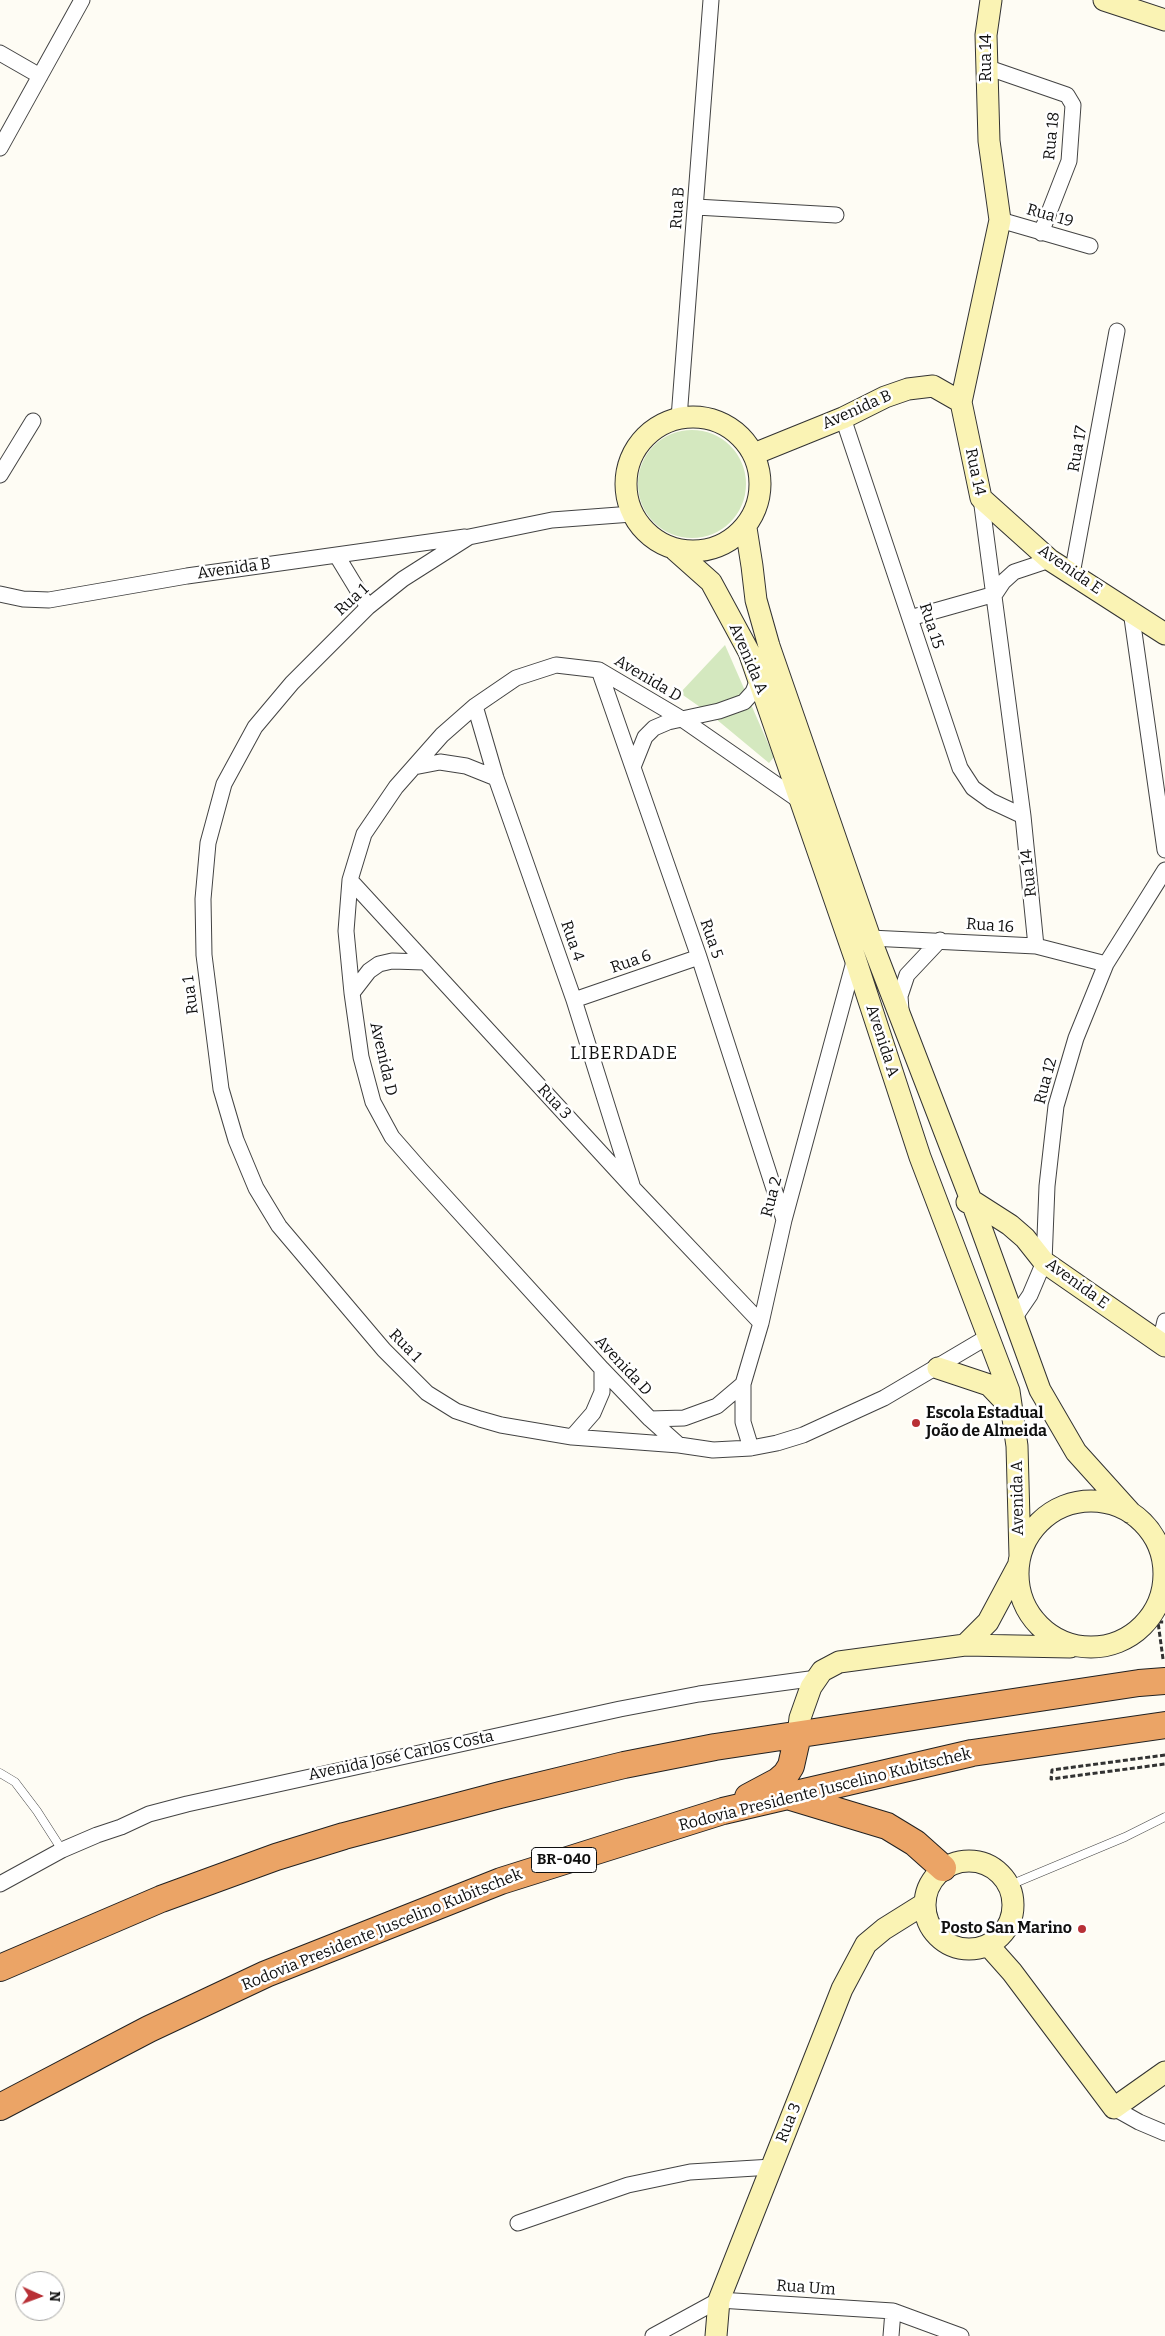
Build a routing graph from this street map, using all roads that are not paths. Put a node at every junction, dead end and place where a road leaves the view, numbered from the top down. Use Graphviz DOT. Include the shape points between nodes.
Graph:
graph roads {
  1 [pos="82,0"];
  2 [pos="710,0"];
  3 [pos="991,0"];
  4 [pos="1104,0"];
  5 [pos="1165,20"];
  6 [pos="0,53"];
  7 [pos="986,67"];
  8 [pos="40,76"];
  9 [pos="0,148"];
  10 [pos="696,207"];
  11 [pos="836,215"];
  12 [pos="1000,220"];
  13 [pos="1041,233"];
  14 [pos="1090,246"];
  15 [pos="1117,331"];
  16 [pos="961,402"];
  17 [pos="679,418"];
  18 [pos="843,418"];
  19 [pos="32,422"];
  20 [pos="754,454"];
  21 [pos="0,475"];
  22 [pos="981,498"];
  23 [pos="632,514"];
  24 [pos="746,528"];
  25 [pos="469,537"];
  26 [pos="675,550"];
  27 [pos="337,556"];
  28 [pos="1050,560"];
  29 [pos="1072,574"];
  30 [pos="0,594"];
  31 [pos="995,594"];
  32 [pos="368,607"];
  33 [pos="1132,611"];
  34 [pos="910,618"];
  35 [pos="1165,634"];
  36 [pos="599,670"];
  37 [pos="759,678"];
  38 [pos="475,706"];
  39 [pos="682,719"];
  40 [pos="414,767"];
  41 [pos="633,767"];
  42 [pos="496,778"];
  43 [pos="800,801"];
  44 [pos="1023,816"];
  45 [pos="1165,850"];
  46 [pos="1165,870"];
  47 [pos="350,880"];
  48 [pos="870,938"];
  49 [pos="940,940"];
  50 [pos="1036,946"];
  51 [pos="699,957"];
  52 [pos="855,958"];
  53 [pos="424,962"];
  54 [pos="1106,964"];
  55 [pos="352,993"];
  56 [pos="574,1000"];
  57 [pos="901,1019"];
  58 [pos="633,1188"];
  59 [pos="971,1200"];
  60 [pos="943,1216"];
  61 [pos="784,1220"];
  62 [pos="1044,1262"];
  63 [pos="1015,1317"];
  64 [pos="1165,1321"];
  65 [pos="761,1323"];
  66 [pos="989,1336"];
  67 [pos="1162,1344"];
  68 [pos="938,1368"];
  69 [pos="602,1369"];
  70 [pos="743,1384"];
  71 [pos="1012,1408"];
  72 [pos="650,1419"];
  73 [pos="572,1437"];
  74 [pos="679,1445"];
  75 [pos="751,1448"];
  76 [pos="1131,1513"];
  77 [pos="1157,1533"];
  78 [pos="1019,1560"];
  79 [pos="1164,1575"];
  80 [pos="965,1645"];
  81 [pos="1080,1647"];
  82 [pos="1165,1674"];
  83 [pos="818,1678"];
  84 [pos="1165,1725"];
  85 [pos="798,1736"];
  86 [pos="0,1773"];
  87 [pos="790,1796"];
  88 [pos="723,1811"];
  89 [pos="1165,1817"];
  90 [pos="62,1850"];
  91 [pos="943,1868"];
  92 [pos="0,1884"];
  93 [pos="1010,1885"];
  94 [pos="926,1911"];
  95 [pos="993,1942"];
  96 [pos="0,1968"];
  97 [pos="1165,2072"];
  98 [pos="0,2106"];
  99 [pos="1114,2108"];
  100 [pos="1165,2133"];
  101 [pos="772,2167"];
  102 [pos="518,2223"];
  103 [pos="719,2300"];
  104 [pos="893,2311"];
  105 [pos="653,2336"];
  106 [pos="716,2336"];
  107 [pos="891,2336"];
  108 [pos="961,2336"];
  1 -- 8 [label="street"];
  2 -- 10 [label="street, Rua B"];
  3 -- 7 [label="street, Rua 14"];
  4 -- 5 [label="street"];
  6 -- 8 [label="street"];
  7 -- 12 [label="street, Rua 14" via="989,141"];
  7 -- 13 [label="street, Rua 18" via="1067,95 1073,105 1069,161"];
  8 -- 9 [label="street"];
  10 -- 11 [label="street"];
  10 -- 17 [label="street, Rua B"];
  12 -- 13 [label="street, Rua 19"];
  12 -- 16 [label="street, Rua 14"];
  13 -- 14 [label="street, Rua 19"];
  15 -- 29 [label="street, Rua 17"];
  16 -- 18 [label="street, Avenida B" via="933,386 908,389"];
  16 -- 22 [label="street, Rua 14"];
  17 -- 20 [label="street" via="700,416 721,422 739,433"];
  17 -- 23 [label="street" via="659,426 643,439 631,458 626,478 627,500"];
  18 -- 20 [label="street, Avenida B"];
  18 -- 34 [label="street, Rua 15"];
  19 -- 21 [label="street"];
  20 -- 24 [label="street" via="760,470 761,490 756,510"];
  22 -- 28 [label="street, Avenida E"];
  22 -- 31 [label="street, Rua 14"];
  23 -- 25 [label="street, Rua 1" via="552,520"];
  23 -- 26 [label="street" via="646,533"];
  24 -- 26 [label="street" via="714,550 694,553"];
  24 -- 48 [label="street, Avenida A" via="756,600 769,646"];
  25 -- 27 [label="street, Avenida B"];
  25 -- 32 [label="street, Rua 1" via="403,579"];
  26 -- 37 [label="street, Avenida A" via="711,582 749,652"];
  27 -- 30 [label="street, Avenida B" via="187,576 49,600"];
  27 -- 32 [label="street"];
  28 -- 29 [label="street, Avenida E"];
  28 -- 31 [label="street" via="1014,572"];
  29 -- 33 [label="street, Avenida E"];
  31 -- 34 [label="street"];
  31 -- 44 [label="street, Rua 14"];
  32 -- 73 [label="street, Rua 1" via="292,683 256,727 224,784 208,843 203,899 204,955 221,1089 236,1140 256,1188 279,1226 390,1356 427,1393 456,1411 501,1425"];
  33 -- 35 [label="street, Avenida E"];
  33 -- 45 [label="street"];
  34 -- 44 [label="street, Rua 15" via="960,768 974,788 991,801"];
  36 -- 38 [label="street, Avenida D" via="556,665 516,678"];
  36 -- 39 [label="street, Avenida D"];
  36 -- 41 [label="street, Rua 5"];
  37 -- 39 [label="street" via="744,702"];
  37 -- 43 [label="street, Avenida A"];
  38 -- 40 [label="street, Avenida D" via="442,735"];
  38 -- 42 [label="street, Rua 4"];
  39 -- 41 [label="street" via="654,728 644,737"];
  39 -- 43 [label="street, Avenida D"];
  40 -- 42 [label="street" via="440,762 466,766"];
  40 -- 47 [label="street, Avenida D" via="364,834"];
  41 -- 51 [label="street, Rua 5"];
  42 -- 56 [label="street, Rua 4"];
  43 -- 52 [label="street, Avenida A"];
  44 -- 50 [label="street, Rua 14"];
  46 -- 54 [label="street, Rua 12"];
  47 -- 53 [label="street, Rua 3"];
  47 -- 55 [label="street, Avenida D" via="346,931"];
  48 -- 49 [label="street, Rua 16"];
  48 -- 57 [label="street, Avenida A"];
  49 -- 50 [label="street, Rua 16"];
  49 -- 57 [label="street" via="908,975 900,996"];
  50 -- 54 [label="street, Rua 16"];
  51 -- 56 [label="street, Rua 6"];
  51 -- 61 [label="street, Rua 5"];
  52 -- 60 [label="street, Avenida A" via="920,1157"];
  52 -- 61 [label="street, Rua 2"];
  53 -- 55 [label="street" via="379,964 369,971"];
  53 -- 58 [label="street, Rua 3"];
  54 -- 62 [label="street, Rua 12" via="1076,1038 1056,1106 1047,1186"];
  55 -- 69 [label="street, Avenida D" via="361,1057 373,1102 392,1137"];
  56 -- 58 [label="street, Rua 4"];
  57 -- 59 [label="street, Avenida A"];
  58 -- 65 [label="street, Rua 3"];
  59 -- 60 [label="street"];
  59 -- 62 [label="street, Avenida E" via="1010,1225"];
  59 -- 63 [label="street, Avenida A"];
  60 -- 66 [label="street, Avenida A"];
  61 -- 65 [label="street, Rua 2"];
  62 -- 63 [label="street, Rua 12" via="1030,1295"];
  62 -- 67 [label="street, Avenida E"];
  63 -- 76 [label="street, Avenida A" via="1040,1390 1076,1452"];
  64 -- 67 [label="street"];
  65 -- 70 [label="street, Rua 2"];
  66 -- 68 [label="street"];
  66 -- 71 [label="street, Avenida A"];
  68 -- 71 [label="street" via="989,1386"];
  68 -- 75 [label="street" via="884,1398 803,1436"];
  69 -- 72 [label="street, Avenida D"];
  69 -- 73 [label="street" via="602,1392 593,1412"];
  70 -- 72 [label="street" via="717,1406 684,1418"];
  70 -- 75 [label="street, Rua 2" via="743,1422"];
  71 -- 78 [label="street, Avenida A" via="1017,1446"];
  72 -- 74 [label="street, Avenida D"];
  73 -- 74 [label="street, Rua 1"];
  74 -- 75 [label="street" via="713,1450"];
  76 -- 77 [label="street"];
  76 -- 78 [label="street" via="1110,1504 1087,1501 1064,1506 1044,1518 1029,1535"];
  77 -- 79 [label="street"];
  78 -- 80 [label="street" via="988,1622"];
  78 -- 81 [label="street" via="1018,1581 1024,1605 1037,1625 1057,1640"];
  79 -- 81 [label="street" via="1159,1600 1147,1622 1128,1638 1105,1647"];
  80 -- 81 [label="street"];
  80 -- 83 [label="street" via="839,1662 828,1667"];
  82 -- 85 [label="highway" via="1139,1683"];
  83 -- 85 [label="street" via="811,1687 800,1718"];
  83 -- 90 [label="street, Avenida José Carlos Costa" via="629,1707 187,1804 149,1814"];
  84 -- 87 [label="highway, Rodovia Presidente Juscelino Kubitschek / BR-040" via="972,1753"];
  85 -- 88 [label="highway" via="786,1774"];
  85 -- 96 [label="highway" via="715,1747 624,1765 344,1836 210,1880"];
  86 -- 90 [label="lane" via="15,1782"];
  87 -- 88 [label="highway, Rodovia Presidente Juscelino Kubitschek / BR-040"];
  87 -- 91 [label="highway" via="887,1826 915,1843"];
  88 -- 98 [label="highway, Rodovia Presidente Juscelino Kubitschek / BR-040" via="502,1881 275,1970 149,2029"];
  89 -- 93 [label="lane"];
  90 -- 92 [label="street, Avenida José Carlos Costa"];
  91 -- 93 [label="street" via="957,1861 973,1860 988,1864"];
  91 -- 94 [label="street" via="929,1884"];
  93 -- 95 [label="street" via="1013,1913 1008,1926"];
  94 -- 95 [label="street" via="934,1932 958,1948 973,1949"];
  94 -- 101 [label="street, Rua 3" via="892,1924 866,1944 842,1989"];
  95 -- 99 [label="street"];
  97 -- 99 [label="street"];
  99 -- 100 [label="street"];
  101 -- 102 [label="street" via="690,2172 628,2185"];
  101 -- 103 [label="street, Rua 3"];
  103 -- 104 [label="street, Rua Um"];
  103 -- 105 [label="street"];
  103 -- 106 [label="street, Rua 3"];
  104 -- 107 [label="street"];
  104 -- 108 [label="street, Rua Um"];
}
